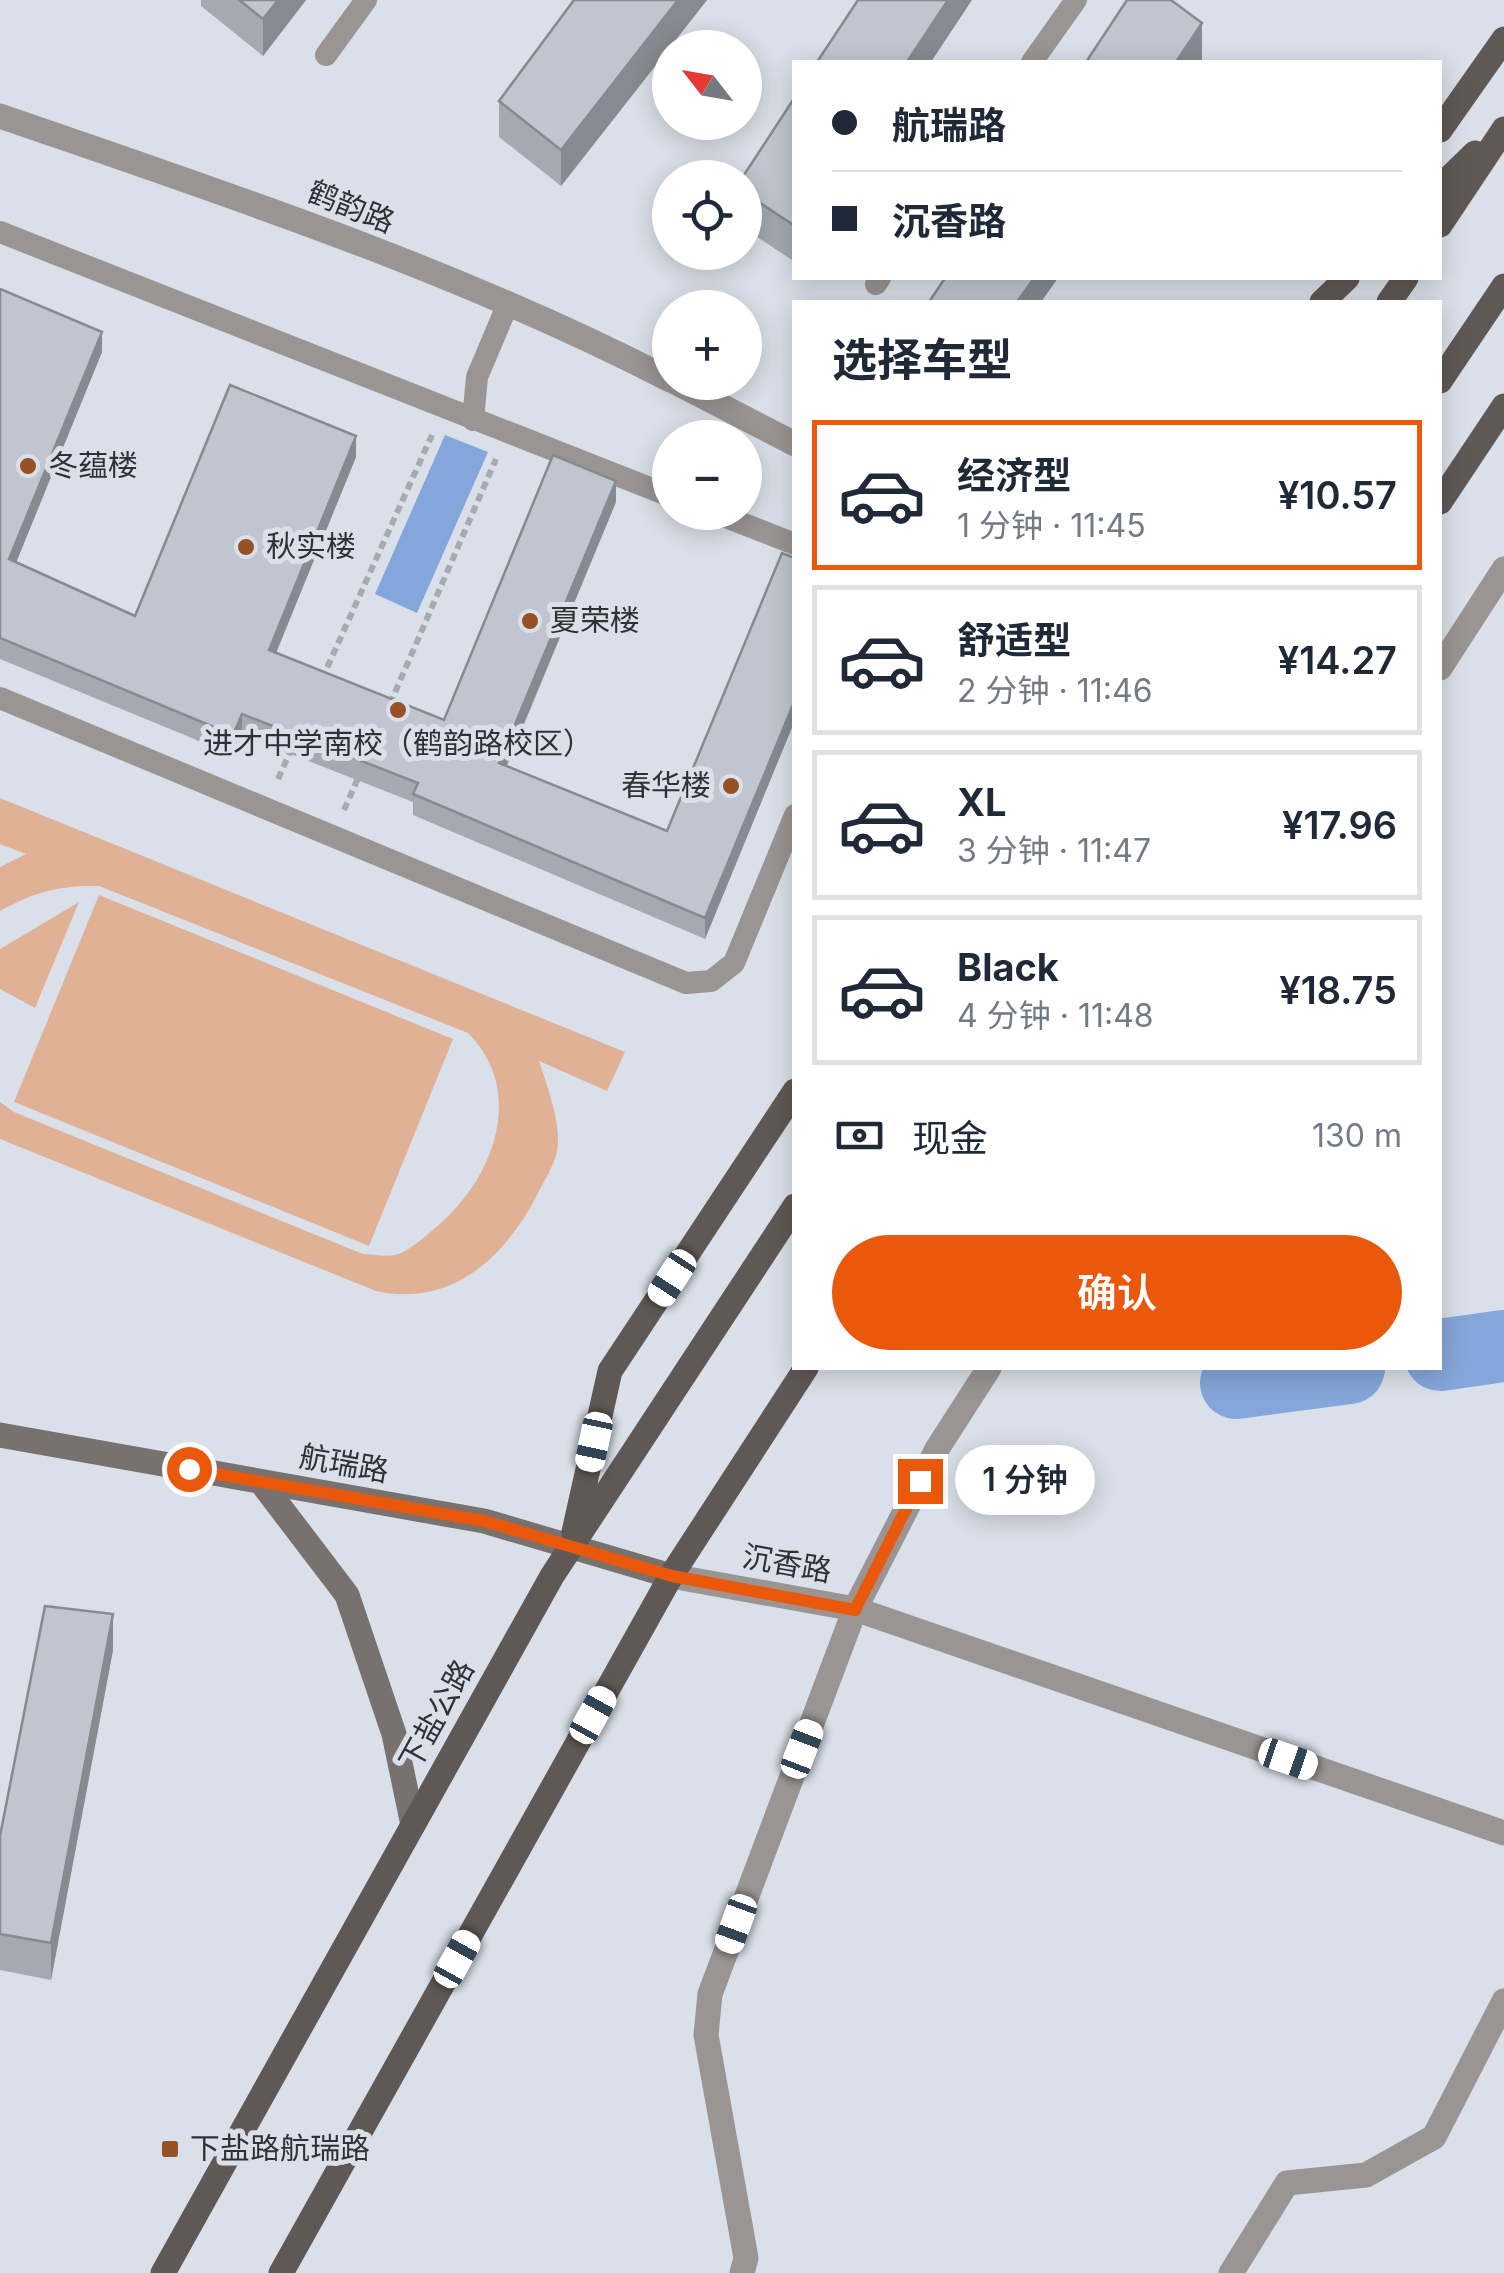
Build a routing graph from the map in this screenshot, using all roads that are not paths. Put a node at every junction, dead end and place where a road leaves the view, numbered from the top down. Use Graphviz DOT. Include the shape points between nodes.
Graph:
graph roads {
  1 [pos="366,0"];
  2 [pos="1076,0"];
  3 [pos="1504,39"];
  4 [pos="326,55"];
  5 [pos="1033,60"];
  6 [pos="0,116"];
  7 [pos="1442,127"];
  8 [pos="1504,127"];
  9 [pos="1442,185"];
  10 [pos="1442,223"];
  11 [pos="0,232"];
  12 [pos="1345,280"];
  13 [pos="1504,286"];
  14 [pos="1322,300"];
  15 [pos="506,306"];
  16 [pos="652,372"];
  17 [pos="1442,378"];
  18 [pos="710,400"];
  19 [pos="1504,406"];
  20 [pos="472,420"];
  21 [pos="792,442"];
  22 [pos="652,489"];
  23 [pos="1442,499"];
  24 [pos="760,530"];
  25 [pos="792,543"];
  26 [pos="1504,569"];
  27 [pos="1442,665"];
  28 [pos="0,698"];
  29 [pos="792,822"];
  30 [pos="792,1096"];
  31 [pos="792,1211"];
  32 [pos="805,1370"];
  33 [pos="988,1370"];
  34 [pos="0,1435"];
  35 [pos="261,1482"];
  36 [pos="570,1548"];
  37 [pos="672,1576"];
  38 [pos="855,1610"];
  39 [pos="413,1825"];
  40 [pos="1504,1834"];
  41 [pos="1504,2001"];
  42 [pos="163,2273"];
  43 [pos="281,2273"];
  44 [pos="742,2273"];
  45 [pos="1230,2273"];
  1 -- 4 [label="lane"];
  2 -- 5 [label="lane"];
  3 -- 7 [label="main road"];
  6 -- 15 [label="street, 鹤韵路" via="295,218"];
  8 -- 9 [label="main road"];
  8 -- 10 [label="main road"];
  11 -- 20 [label="lane"];
  12 -- 14 [label="main road"];
  13 -- 17 [label="main road"];
  15 -- 16 [label="street, 鹤韵路"];
  15 -- 20 [label="lane" via="477,377"];
  18 -- 21 [label="street, 鹤韵路"];
  19 -- 23 [label="main road"];
  20 -- 22 [label="lane"];
  24 -- 25 [label="lane"];
  26 -- 27 [label="street"];
  28 -- 29 [label="lane" via="686,983 711,981 734,962"];
  30 -- 36 [label="main road" via="610,1371"];
  31 -- 36 [label="main road, 下盐公路"];
  32 -- 37 [label="main road"];
  33 -- 38 [label="street, 沉香路" via="937,1449"];
  34 -- 35 [label="street, 航瑞路"];
  35 -- 36 [label="street, 航瑞路" via="484,1521"];
  35 -- 39 [label="street" via="348,1594 394,1734"];
  36 -- 37 [label="street, 航瑞路"];
  36 -- 39 [label="main road, 下盐公路"];
  37 -- 38 [label="street, 沉香路"];
  37 -- 43 [label="main road"];
  38 -- 40 [label="street"];
  38 -- 44 [label="street" via="710,1994 706,2035 746,2258"];
  39 -- 42 [label="main road, 下盐公路"];
  41 -- 45 [label="street" via="1434,2137 1366,2174 1287,2183"];
}
